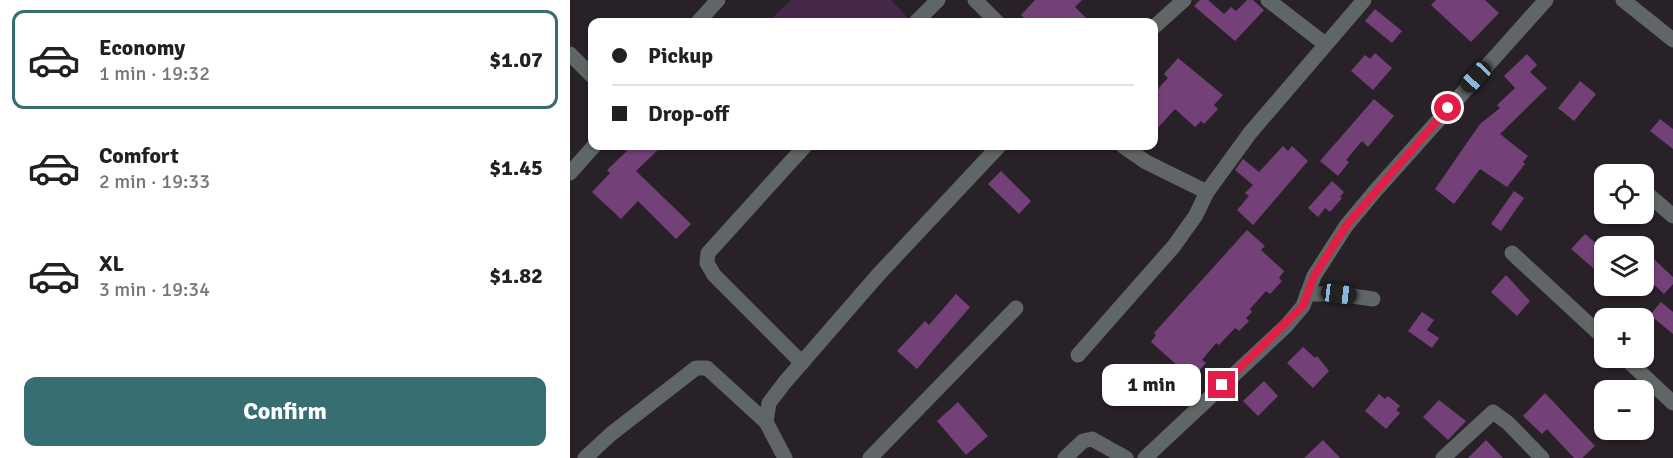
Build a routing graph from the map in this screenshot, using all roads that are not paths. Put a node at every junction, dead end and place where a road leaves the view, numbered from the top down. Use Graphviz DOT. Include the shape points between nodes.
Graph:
graph roads {
  1 [pos="938,0"];
  2 [pos="975,0"];
  3 [pos="1184,0"];
  4 [pos="1268,0"];
  5 [pos="1364,0"];
  6 [pos="1546,0"];
  7 [pos="1623,0"];
  8 [pos="714,1"];
  9 [pos="701,18"];
  10 [pos="920,18"];
  11 [pos="993,18"];
  12 [pos="1158,23"];
  13 [pos="1673,40"];
  14 [pos="1325,44"];
  15 [pos="570,54"];
  16 [pos="588,72"];
  17 [pos="590,150"];
  18 [pos="801,150"];
  19 [pos="995,150"];
  20 [pos="1129,150"];
  21 [pos="570,173"];
  22 [pos="1207,192"];
  23 [pos="1654,200"];
  24 [pos="1673,216"];
  25 [pos="1512,253"];
  26 [pos="1307,294"];
  27 [pos="1373,299"];
  28 [pos="1016,308"];
  29 [pos="1594,329"];
  30 [pos="1078,355"];
  31 [pos="802,363"];
  32 [pos="1635,368"];
  33 [pos="1673,404"];
  34 [pos="766,422"];
  35 [pos="1532,455"];
  36 [pos="585,458"];
  37 [pos="785,458"];
  38 [pos="870,458"];
  39 [pos="1065,458"];
  40 [pos="1126,458"];
  41 [pos="1145,458"];
  42 [pos="1443,458"];
  1 -- 10 [label="street"];
  2 -- 11 [label="street"];
  3 -- 12 [label="street"];
  4 -- 14 [label="street"];
  5 -- 14 [label="street"];
  6 -- 26 [label="street" via="1346,226"];
  7 -- 13 [label="street"];
  8 -- 9 [label="street"];
  14 -- 22 [label="street" via="1250,133"];
  15 -- 16 [label="street"];
  17 -- 21 [label="street"];
  18 -- 31 [label="street" via="708,253 707,263 714,275"];
  19 -- 31 [label="street"];
  20 -- 22 [label="street"];
  22 -- 30 [label="street" via="1174,246"];
  23 -- 24 [label="street"];
  25 -- 29 [label="street"];
  26 -- 27 [label="street"];
  26 -- 41 [label="street" via="1303,306 1286,326"];
  28 -- 38 [label="street"];
  31 -- 34 [label="street" via="769,404"];
  32 -- 33 [label="street"];
  34 -- 36 [label="street" via="707,368 696,368"];
  34 -- 37 [label="street"];
  35 -- 42 [label="street" via="1508,423 1493,412"];
  39 -- 40 [label="street" via="1083,441 1092,439"];
}
